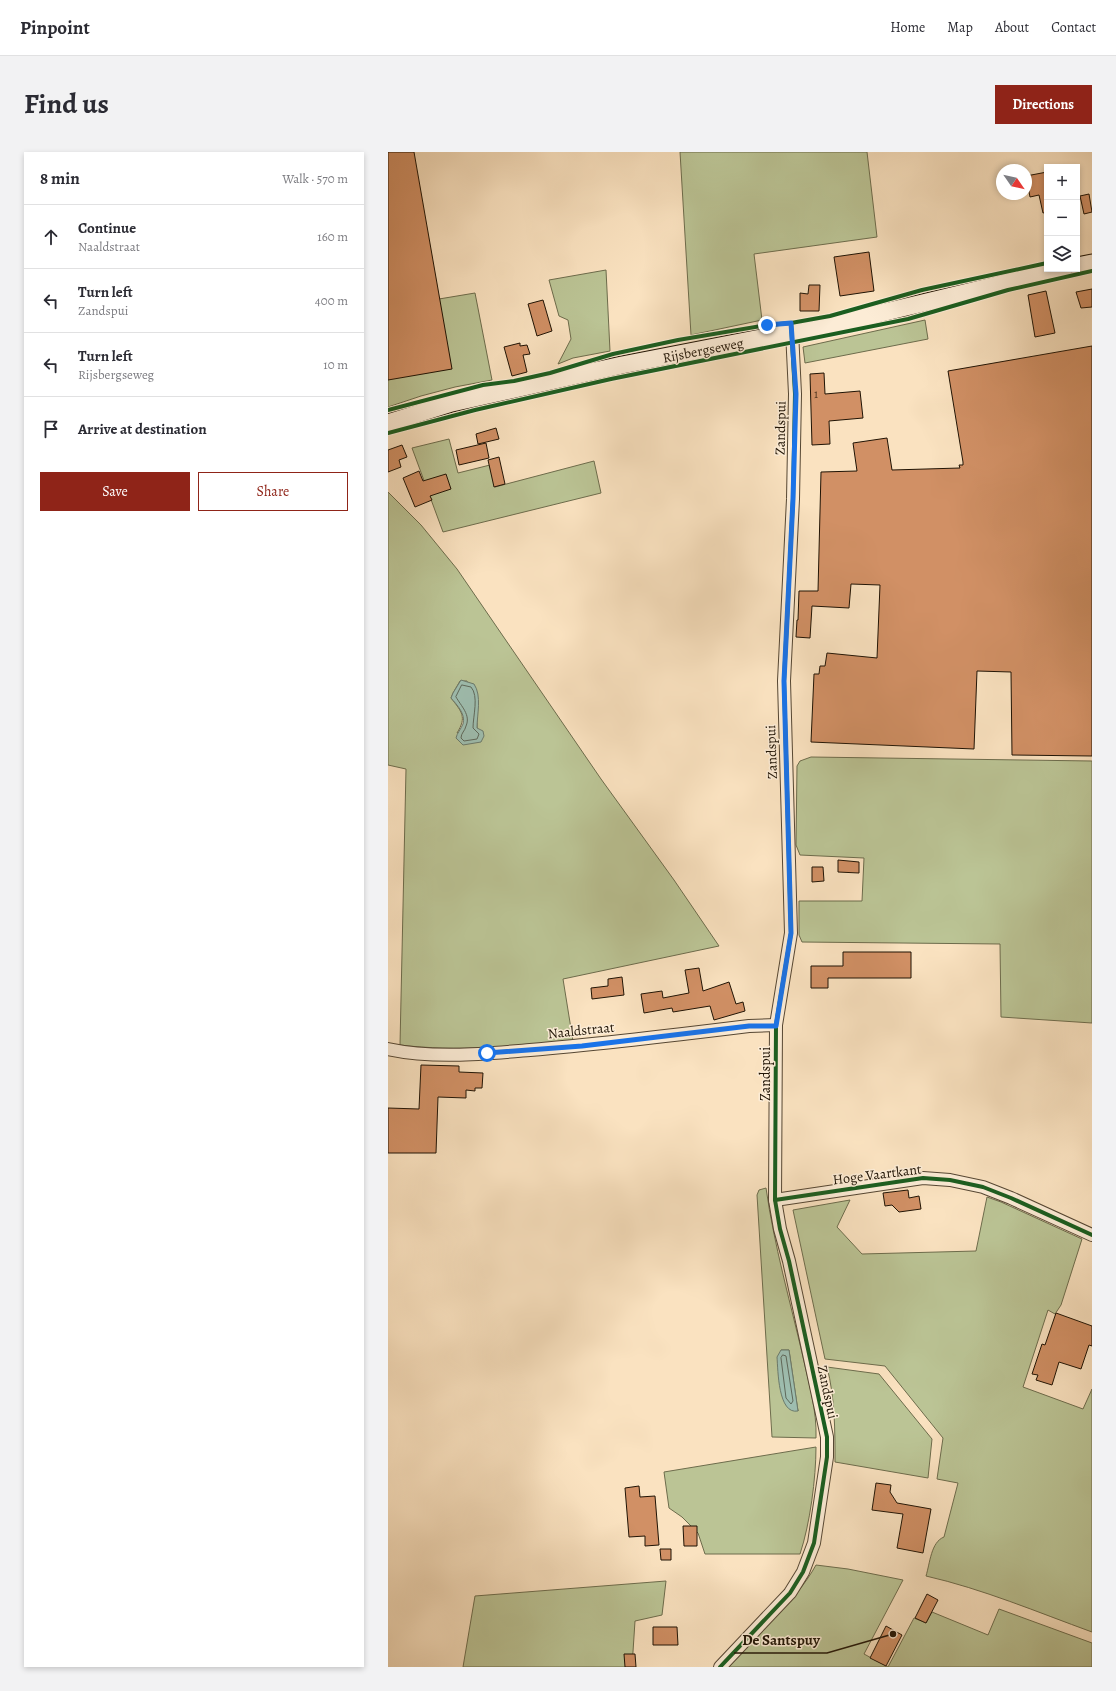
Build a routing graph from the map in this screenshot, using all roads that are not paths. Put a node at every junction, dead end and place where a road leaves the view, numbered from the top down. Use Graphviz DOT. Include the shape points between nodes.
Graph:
graph roads {
  1 [pos="1092,263"];
  2 [pos="1080,265"];
  3 [pos="1052,272"];
  4 [pos="792,331"];
  5 [pos="388,423"];
  6 [pos="776,1026"];
  7 [pos="388,1049"];
  8 [pos="775,1200"];
  9 [pos="1092,1235"];
  10 [pos="720,1667"];
  1 -- 2 [label="main road"];
  3 -- 4 [label="main road, Rijsbergseweg" via="894,310"];
  4 -- 5 [label="main road, Rijsbergseweg" via="622,364 452,403"];
  4 -- 6 [label="street, Zandspui" via="796,394 784,681 791,933"];
  6 -- 7 [label="street, Naaldstraat" via="749,1026 582,1046 494,1053 432,1054"];
  6 -- 8 [label="street, Zandspui"];
  8 -- 9 [label="street, Hoge Vaartkant" via="923,1178 950,1180 983,1187"];
  8 -- 10 [label="street, Zandspui" via="826,1436 827,1457 814,1543 803,1572 790,1593"];
}
